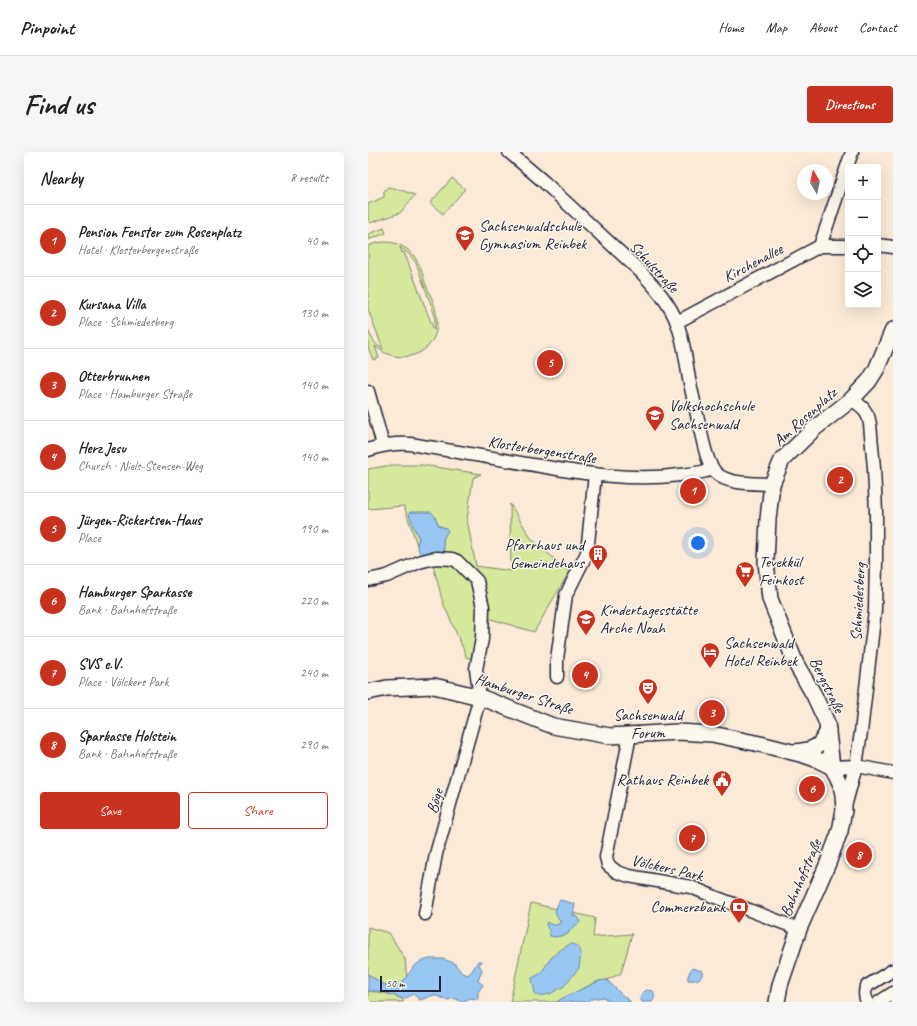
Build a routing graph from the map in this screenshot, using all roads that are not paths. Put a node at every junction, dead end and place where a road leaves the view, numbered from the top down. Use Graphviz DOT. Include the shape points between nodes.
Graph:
graph roads {
  1 [pos="509,152"];
  2 [pos="852,152"];
  3 [pos="881,245"];
  4 [pos="820,246"];
  5 [pos="845,246"];
  6 [pos="893,247"];
  7 [pos="677,322"];
  8 [pos="893,330"];
  9 [pos="368,391"];
  10 [pos="852,399"];
  11 [pos="383,445"];
  12 [pos="368,450"];
  13 [pos="713,469"];
  14 [pos="595,474"];
  15 [pos="772,484"];
  16 [pos="368,580"];
  17 [pos="768,588"];
  18 [pos="557,677"];
  19 [pos="368,692"];
  20 [pos="480,697"];
  21 [pos="828,730"];
  22 [pos="630,735"];
  23 [pos="829,750"];
  24 [pos="798,754"];
  25 [pos="856,766"];
  26 [pos="832,767"];
  27 [pos="893,773"];
  28 [pos="844,810"];
  29 [pos="426,914"];
  30 [pos="799,929"];
  31 [pos="893,970"];
  32 [pos="893,993"];
  33 [pos="777,1002"];
  34 [pos="867,1002"];
  35 [pos="879,1002"];
  1 -- 7 [label="street, Schulstraße" via="640,271 669,306"];
  2 -- 4 [label="street"];
  3 -- 6 [label="street"];
  4 -- 5 [label="street, Kirchenallee"];
  4 -- 7 [label="street, Kirchenallee"];
  7 -- 13 [label="street, Schulstraße" via="704,446"];
  8 -- 10 [label="main road, Am Rosenplatz" via="876,370"];
  9 -- 11 [label="street"];
  10 -- 15 [label="main road, Am Rosenplatz" via="815,428 782,460"];
  10 -- 25 [label="street, Schmiedesberg" via="863,408 870,424 876,512 875,610"];
  11 -- 12 [label="street, Klosterbergenstraße"];
  11 -- 14 [label="street, Klosterbergenstraße" via="410,444"];
  13 -- 14 [label="street, Klosterbergenstraße" via="647,478"];
  13 -- 15 [label="street" via="729,480"];
  14 -- 18 [label="street" via="587,553 566,595 559,639"];
  15 -- 17 [label="main road, Am Rosenplatz" via="766,562"];
  16 -- 20 [label="street" via="437,558 457,561 471,574 477,581 483,606 482,639 476,669"];
  17 -- 21 [label="main road, Bergstraße" via="796,664 814,695"];
  19 -- 20 [label="main road, Hamburger Straße" via="387,688 434,686"];
  20 -- 22 [label="main road, Hamburger Straße" via="553,726 610,736"];
  20 -- 29 [label="street, Böge" via="436,854"];
  21 -- 23 [label="main road, Bergstraße"];
  21 -- 24 [label="main road, Bergstraße" via="819,745"];
  22 -- 24 [label="main road, Hamburger Straße" via="678,732 712,734"];
  22 -- 30 [label="street, Völckers Park" via="606,857 608,865 616,872 629,876 691,887"];
  23 -- 24 [label="main road" via="822,756"];
  23 -- 26 [label="main road, Bergstraße"];
  24 -- 26 [label="main road, Hamburger Straße"];
  25 -- 26 [label="street"];
  25 -- 27 [label="street"];
  25 -- 28 [label="street, Schmiedesberg"];
  26 -- 28 [label="main road, Bahnhofstraße" via="841,785"];
  28 -- 30 [label="main road, Bahnhofstraße" via="840,831 828,863"];
  30 -- 33 [label="main road, Bahnhofstraße" via="780,985"];
  31 -- 34 [label="street" via="867,986"];
  32 -- 35 [label="street"];
}
